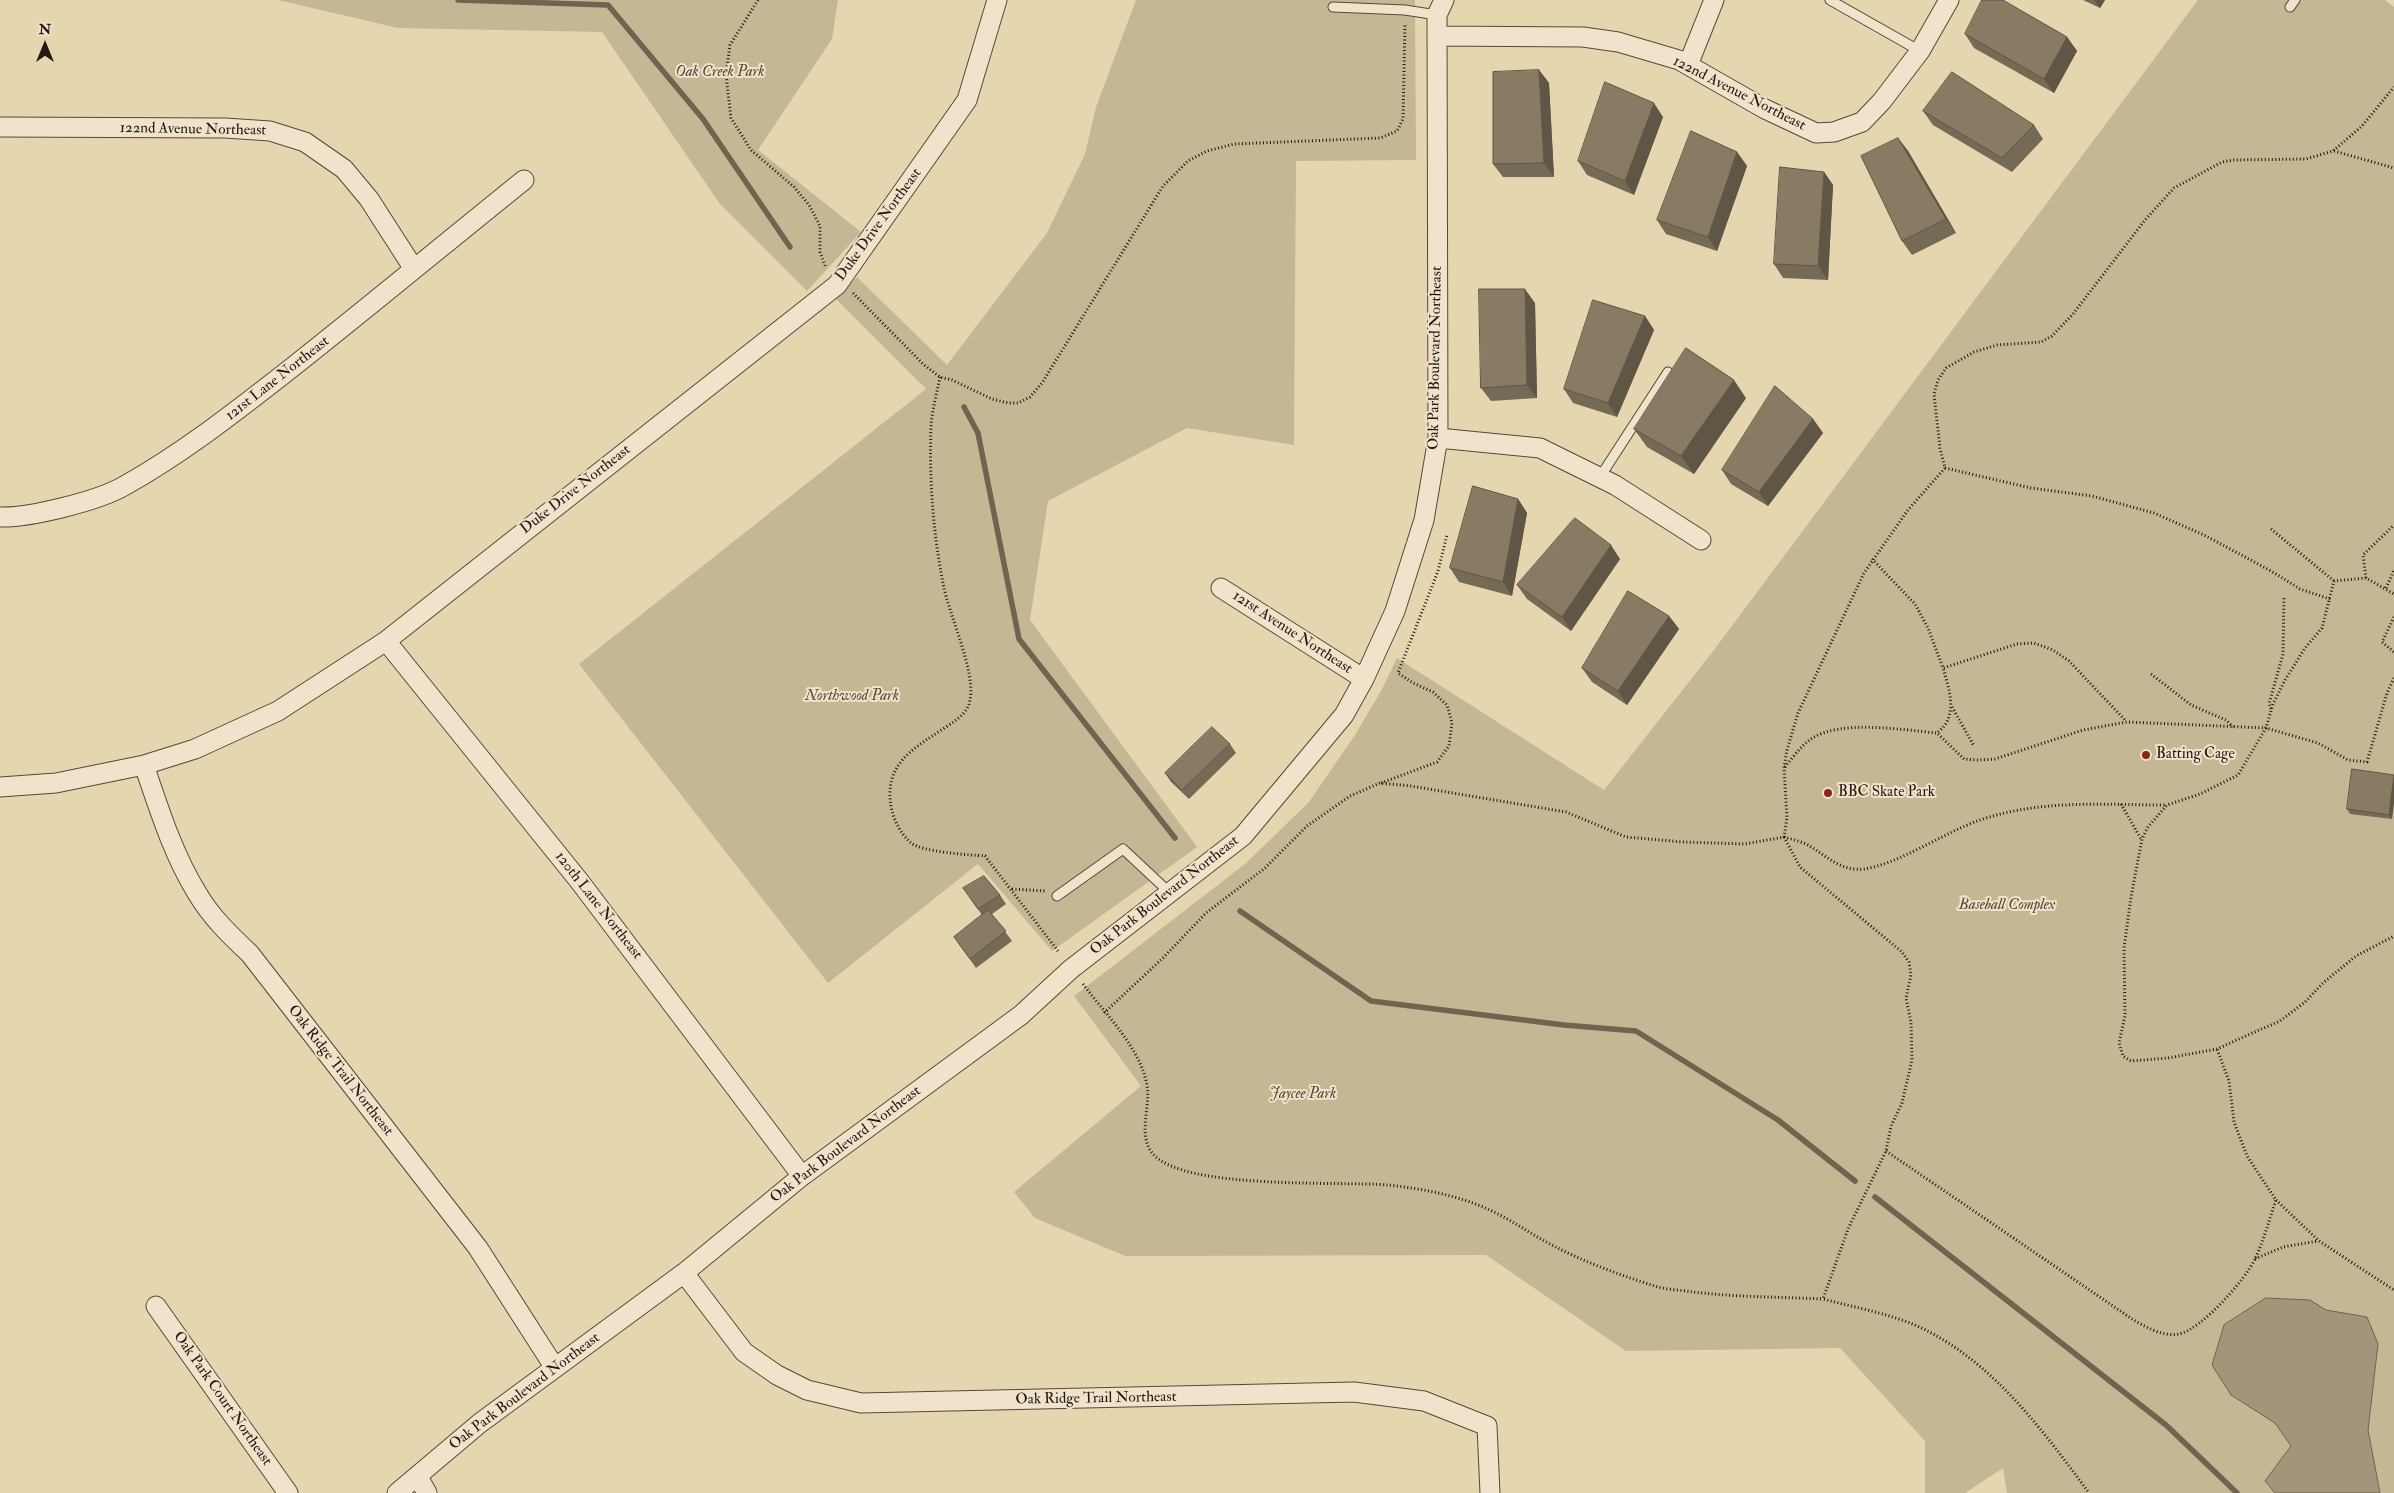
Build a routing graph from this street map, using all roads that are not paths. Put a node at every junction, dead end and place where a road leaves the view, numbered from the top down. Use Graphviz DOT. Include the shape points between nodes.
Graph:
graph roads {
  1 [pos="997,0"];
  2 [pos="1714,0"];
  3 [pos="1830,0"];
  4 [pos="1948,0"];
  5 [pos="1437,5"];
  6 [pos="1333,7"];
  7 [pos="1437,36"];
  8 [pos="1920,51"];
  9 [pos="1688,65"];
  10 [pos="0,127"];
  11 [pos="524,180"];
  12 [pos="414,269"];
  13 [pos="1668,372"];
  14 [pos="1438,438"];
  15 [pos="1600,477"];
  16 [pos="0,517"];
  17 [pos="1701,540"];
  18 [pos="1221,588"];
  19 [pos="386,641"];
  20 [pos="1364,679"];
  21 [pos="144,766"];
  22 [pos="0,787"];
  23 [pos="1169,892"];
  24 [pos="1057,896"];
  25 [pos="802,1176"];
  26 [pos="684,1272"];
  27 [pos="156,1306"];
  28 [pos="555,1368"];
  29 [pos="418,1477"];
  30 [pos="288,1493"];
  31 [pos="397,1493"];
  32 [pos="428,1493"];
  33 [pos="1490,1493"];
  1 -- 19 [label="street, Duke Drive Northeast" via="967,100 840,280"];
  2 -- 9 [label="street"];
  3 -- 8 [label="lane"];
  4 -- 8 [label="street"];
  5 -- 6 [label="lane" via="1405,10"];
  5 -- 7 [label="street, Oak Park Boulevard Northeast"];
  7 -- 9 [label="street, 122nd Avenue Northeast" via="1583,37 1618,42"];
  7 -- 14 [label="street, Oak Park Boulevard Northeast"];
  8 -- 9 [label="street, 122nd Avenue Northeast" via="1862,122 1834,132 1816,133 1764,109"];
  10 -- 12 [label="street, 122nd Avenue Northeast" via="225,128 270,131 305,142 344,169 369,199"];
  11 -- 12 [label="street, 121st Lane Northeast"];
  12 -- 16 [label="street, 121st Lane Northeast" via="217,426 123,487 70,505 15,518"];
  13 -- 15 [label="lane"];
  14 -- 15 [label="street" via="1540,448"];
  14 -- 20 [label="street, Oak Park Boulevard Northeast" via="1424,520 1395,611"];
  15 -- 17 [label="street"];
  18 -- 20 [label="street, 121st Avenue Northeast"];
  19 -- 21 [label="street, Duke Drive Northeast" via="278,711 194,749"];
  19 -- 25 [label="street, 120th Lane Northeast" via="580,882"];
  20 -- 23 [label="street, Oak Park Boulevard Northeast" via="1344,715 1243,836"];
  21 -- 22 [label="street, Duke Drive Northeast" via="56,783"];
  21 -- 28 [label="street, Oak Ridge Trail Northeast" via="168,836 196,893 219,924 250,954 478,1248"];
  23 -- 24 [label="lane" via="1123,849"];
  23 -- 25 [label="street, Oak Park Boulevard Northeast" via="1071,970 1021,1015"];
  25 -- 26 [label="street, Oak Park Boulevard Northeast"];
  26 -- 28 [label="street, Oak Park Boulevard Northeast"];
  26 -- 33 [label="street, Oak Ridge Trail Northeast" via="744,1352 777,1375 807,1390 861,1403 1354,1392 1424,1401 1487,1426"];
  27 -- 30 [label="street, Oak Park Court Northeast"];
  28 -- 29 [label="street, Oak Park Boulevard Northeast" via="480,1423"];
  29 -- 31 [label="street, Oak Park Boulevard Northeast"];
  29 -- 32 [label="street"];
}
